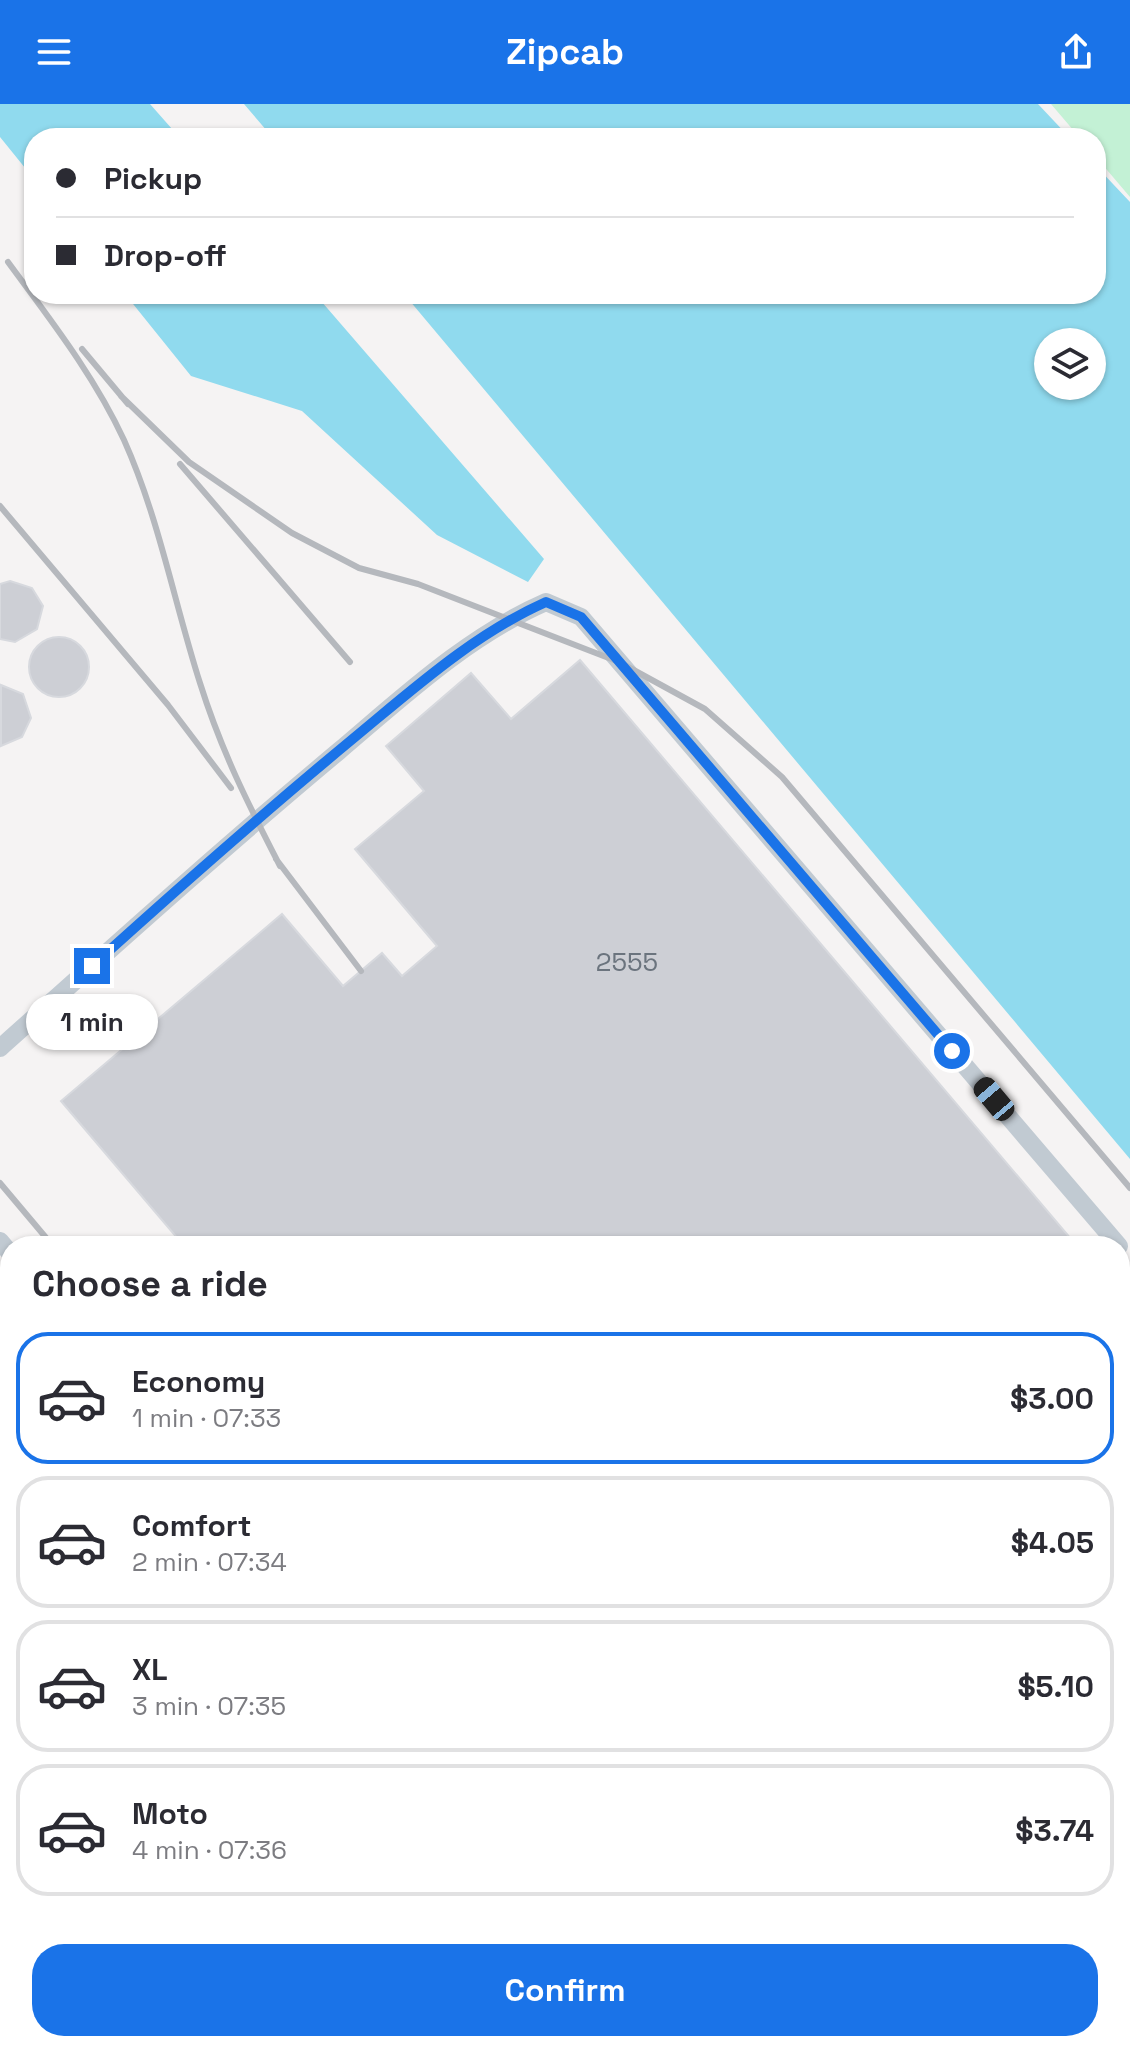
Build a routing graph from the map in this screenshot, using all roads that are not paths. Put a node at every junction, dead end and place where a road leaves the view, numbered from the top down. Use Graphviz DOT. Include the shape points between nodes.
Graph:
graph roads {
  1 [pos="0,1048"];
  2 [pos="1110,1236"];
  1 -- 2 [label="lane" via="253,822 423,680 509,618 546,602 581,617"];
}
